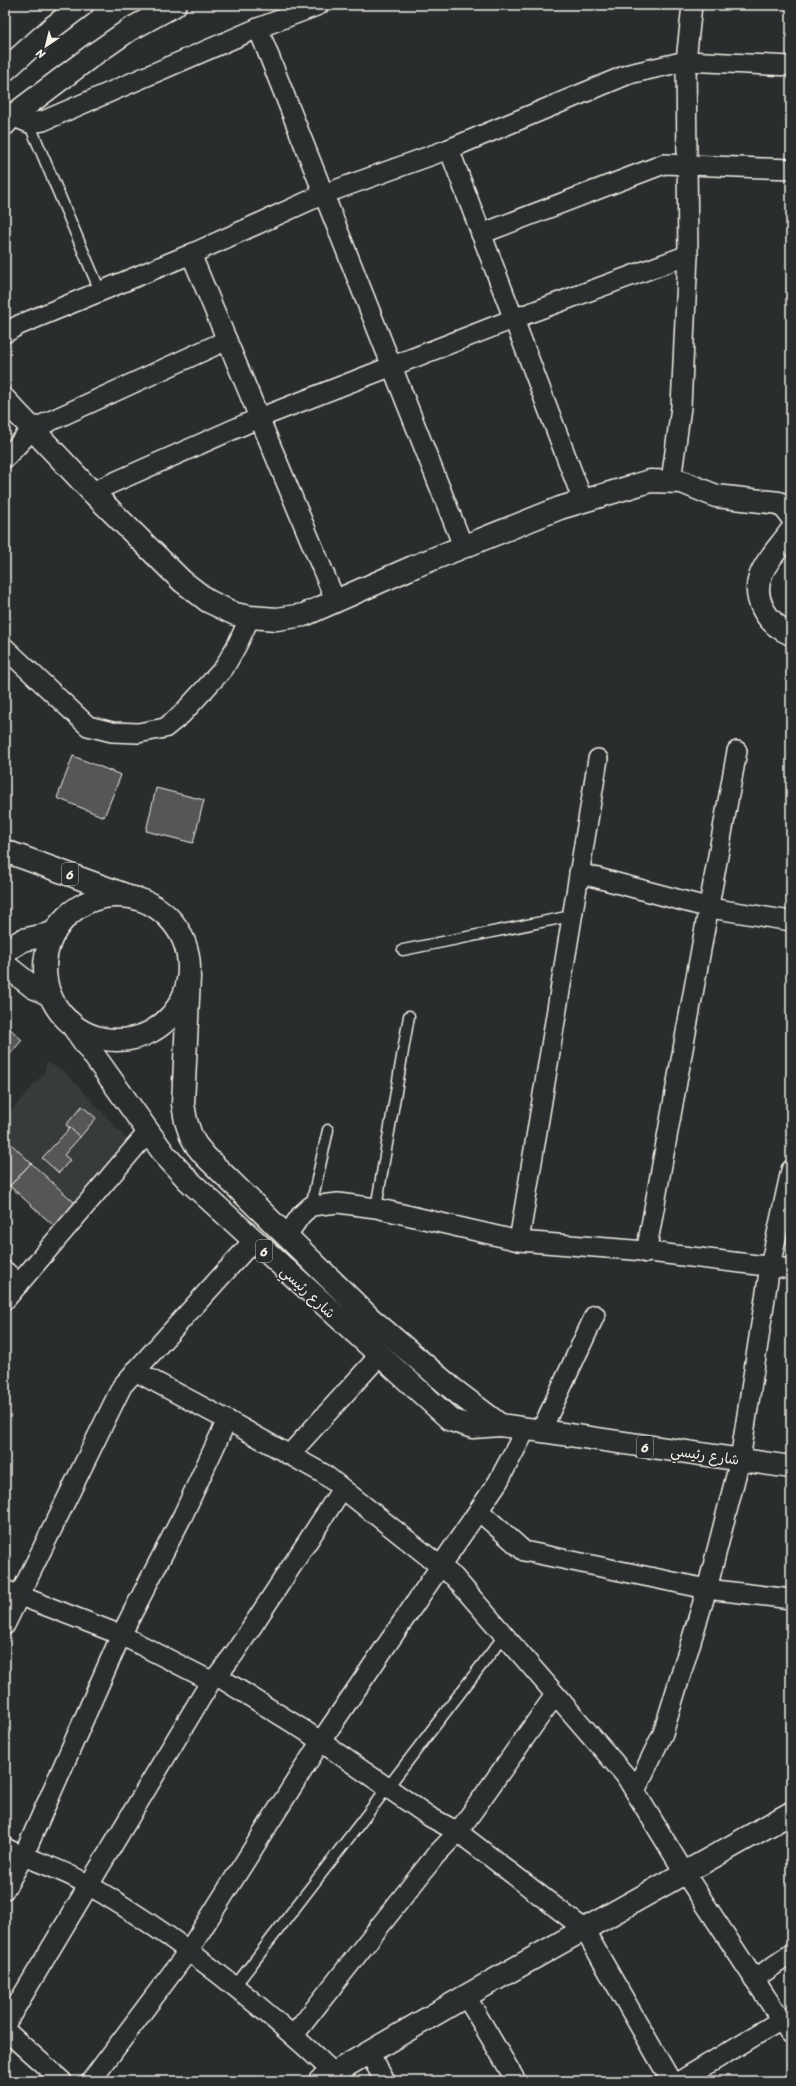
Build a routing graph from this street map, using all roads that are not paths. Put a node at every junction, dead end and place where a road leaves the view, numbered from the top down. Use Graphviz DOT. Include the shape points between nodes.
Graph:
graph roads {
  1 [pos="82,5"];
  2 [pos="175,5"];
  3 [pos="319,5"];
  4 [pos="692,5"];
  5 [pos="258,28"];
  6 [pos="686,61"];
  7 [pos="791,66"];
  8 [pos="5,70"];
  9 [pos="13,118"];
  10 [pos="448,149"];
  11 [pos="687,164"];
  12 [pos="791,169"];
  13 [pos="324,194"];
  14 [pos="481,234"];
  15 [pos="191,254"];
  16 [pos="688,255"];
  17 [pos="100,291"];
  18 [pos="513,318"];
  19 [pos="5,333"];
  20 [pos="227,340"];
  21 [pos="392,367"];
  22 [pos="5,400"];
  23 [pos="260,418"];
  24 [pos="33,429"];
  25 [pos="5,458"];
  26 [pos="671,481"];
  27 [pos="92,492"];
  28 [pos="583,501"];
  29 [pos="791,516"];
  30 [pos="791,531"];
  31 [pos="463,546"];
  32 [pos="336,602"];
  33 [pos="250,617"];
  34 [pos="791,634"];
  35 [pos="5,648"];
  36 [pos="737,751"];
  37 [pos="598,759"];
  38 [pos="5,851"];
  39 [pos="579,873"];
  40 [pos="134,898"];
  41 [pos="710,908"];
  42 [pos="571,916"];
  43 [pos="791,921"];
  44 [pos="54,934"];
  45 [pos="403,950"];
  46 [pos="5,951"];
  47 [pos="5,965"];
  48 [pos="189,977"];
  49 [pos="50,994"];
  50 [pos="409,1016"];
  51 [pos="70,1022"];
  52 [pos="328,1130"];
  53 [pos="148,1132"];
  54 [pos="791,1170"];
  55 [pos="311,1206"];
  56 [pos="376,1208"];
  57 [pos="286,1237"];
  58 [pos="253,1241"];
  59 [pos="519,1241"];
  60 [pos="646,1253"];
  61 [pos="770,1266"];
  62 [pos="791,1269"];
  63 [pos="5,1271"];
  64 [pos="19,1284"];
  65 [pos="5,1300"];
  66 [pos="595,1316"];
  67 [pos="379,1356"];
  68 [pos="135,1371"];
  69 [pos="227,1420"];
  70 [pos="500,1425"];
  71 [pos="533,1430"];
  72 [pos="289,1454"];
  73 [pos="740,1460"];
  74 [pos="791,1467"];
  75 [pos="342,1488"];
  76 [pos="479,1511"];
  77 [pos="440,1567"];
  78 [pos="707,1589"];
  79 [pos="12,1593"];
  80 [pos="791,1599"];
  81 [pos="5,1625"];
  82 [pos="121,1635"];
  83 [pos="504,1636"];
  84 [pos="214,1678"];
  85 [pos="555,1695"];
  86 [pos="321,1741"];
  87 [pos="387,1787"];
  88 [pos="634,1791"];
  89 [pos="791,1813"];
  90 [pos="458,1832"];
  91 [pos="5,1848"];
  92 [pos="23,1857"];
  93 [pos="684,1872"];
  94 [pos="90,1886"];
  95 [pos="5,1889"];
  96 [pos="584,1929"];
  97 [pos="189,1950"];
  98 [pos="791,1954"];
  99 [pos="754,1979"];
  100 [pos="234,1986"];
  101 [pos="466,1996"];
  102 [pos="5,2025"];
  103 [pos="786,2027"];
  104 [pos="5,2030"];
  105 [pos="294,2035"];
  106 [pos="369,2052"];
  107 [pos="327,2077"];
  108 [pos="62,2081"];
  109 [pos="92,2081"];
  110 [pos="385,2081"];
  111 [pos="516,2081"];
  112 [pos="671,2081"];
  113 [pos="680,2081"];
  1 -- 8 [label="main road"];
  2 -- 9 [label="main road" via="123,34"];
  3 -- 5 [label="street"];
  4 -- 6 [label="street"];
  5 -- 9 [label="street" via="43,121"];
  5 -- 13 [label="street"];
  6 -- 7 [label="street"];
  6 -- 10 [label="street" via="629,74"];
  6 -- 11 [label="street"];
  9 -- 17 [label="lane"];
  10 -- 13 [label="street"];
  10 -- 14 [label="street"];
  11 -- 12 [label="street"];
  11 -- 14 [label="street" via="664,164"];
  11 -- 16 [label="street"];
  13 -- 15 [label="street"];
  13 -- 21 [label="street"];
  14 -- 18 [label="street"];
  15 -- 17 [label="street"];
  15 -- 20 [label="street"];
  16 -- 18 [label="street"];
  16 -- 26 [label="street" via="681,407"];
  17 -- 19 [label="street" via="18,325"];
  18 -- 21 [label="street"];
  18 -- 28 [label="street"];
  20 -- 23 [label="street"];
  20 -- 24 [label="street"];
  21 -- 23 [label="street"];
  21 -- 31 [label="street"];
  22 -- 24 [label="main road"];
  23 -- 27 [label="street"];
  23 -- 32 [label="street"];
  24 -- 25 [label="street"];
  24 -- 27 [label="main road"];
  26 -- 28 [label="main road" via="650,482"];
  26 -- 29 [label="main road" via="692,485 716,496 779,503"];
  27 -- 33 [label="main road" via="195,592 221,608"];
  28 -- 31 [label="main road"];
  30 -- 34 [label="main road" via="763,571 758,588 764,613 777,627"];
  31 -- 32 [label="main road"];
  32 -- 33 [label="main road" via="291,618"];
  33 -- 35 [label="street" via="224,668 181,716 165,728 138,733 112,732 88,726"];
  36 -- 41 [label="street"];
  37 -- 39 [label="street"];
  38 -- 40 [label="main road, شارع رئيسي / 6"];
  39 -- 41 [label="street"];
  39 -- 42 [label="street"];
  40 -- 44 [label="main road, شارع رئيسي" via="113,896 83,904 66,917"];
  40 -- 48 [label="main road, شارع رئيسي" via="158,909 176,927 182,936 188,956"];
  41 -- 43 [label="street"];
  41 -- 60 [label="street"];
  42 -- 45 [label="lane"];
  42 -- 59 [label="street"];
  44 -- 46 [label="main road" via="23,940"];
  44 -- 49 [label="main road, شارع رئيسي" via="45,964"];
  47 -- 49 [label="main road" via="33,987"];
  48 -- 51 [label="main road, شارع رئيسي" via="178,1006 165,1022 148,1033 128,1039 107,1039 87,1033"];
  48 -- 57 [label="main road, شارع رئيسي / 6" via="183,1089 186,1121 191,1136 205,1156"];
  49 -- 51 [label="main road, شارع رئيسي"];
  50 -- 56 [label="lane"];
  51 -- 53 [label="main road, شارع رئيسي / 6"];
  52 -- 55 [label="lane"];
  53 -- 58 [label="main road, شارع رئيسي / 6" via="188,1180"];
  53 -- 64 [label="street"];
  54 -- 61 [label="street"];
  55 -- 56 [label="street" via="338,1203"];
  55 -- 57 [label="street" via="301,1215"];
  56 -- 59 [label="street"];
  57 -- 70 [label="main road, شارع رئيسي / 6" via="370,1318 454,1390"];
  58 -- 67 [label="main road, شارع رئيسي / 6"];
  58 -- 68 [label="street"];
  59 -- 60 [label="street"];
  60 -- 61 [label="street"];
  61 -- 62 [label="street"];
  61 -- 73 [label="street"];
  63 -- 64 [label="street"];
  64 -- 65 [label="street"];
  66 -- 71 [label="street"];
  67 -- 70 [label="main road, شارع رئيسي / 6" via="451,1420 473,1427"];
  67 -- 72 [label="street"];
  68 -- 69 [label="street"];
  68 -- 79 [label="street" via="122,1386"];
  69 -- 72 [label="street"];
  69 -- 82 [label="street" via="183,1515"];
  70 -- 71 [label="main road, شارع رئيسي / 6"];
  71 -- 73 [label="main road, شارع رئيسي / 6"];
  71 -- 76 [label="street"];
  72 -- 75 [label="street" via="324,1474"];
  73 -- 74 [label="main road, شارع رئيسي / 6"];
  73 -- 78 [label="street"];
  75 -- 77 [label="street"];
  75 -- 84 [label="street" via="234,1654"];
  76 -- 77 [label="street"];
  76 -- 78 [label="street" via="524,1551"];
  77 -- 83 [label="street" via="454,1578"];
  77 -- 86 [label="street"];
  78 -- 80 [label="street"];
  78 -- 88 [label="street" via="663,1733"];
  79 -- 81 [label="street"];
  79 -- 82 [label="street"];
  82 -- 84 [label="street"];
  82 -- 92 [label="street"];
  83 -- 85 [label="street"];
  83 -- 87 [label="lane"];
  84 -- 86 [label="street"];
  84 -- 94 [label="street"];
  85 -- 88 [label="street" via="624,1774"];
  85 -- 90 [label="street"];
  86 -- 87 [label="street"];
  86 -- 97 [label="street"];
  87 -- 90 [label="street" via="430,1817"];
  87 -- 100 [label="lane"];
  88 -- 93 [label="street"];
  89 -- 93 [label="main road"];
  90 -- 96 [label="street"];
  90 -- 105 [label="street" via="435,1856"];
  91 -- 92 [label="street"];
  92 -- 94 [label="street"];
  92 -- 95 [label="street"];
  93 -- 96 [label="main road"];
  93 -- 99 [label="street"];
  94 -- 97 [label="street"];
  94 -- 102 [label="street"];
  96 -- 101 [label="main road"];
  96 -- 112 [label="street"];
  97 -- 100 [label="street"];
  97 -- 109 [label="street"];
  98 -- 99 [label="street"];
  99 -- 103 [label="street"];
  100 -- 105 [label="street"];
  101 -- 106 [label="main road"];
  101 -- 111 [label="street"];
  103 -- 113 [label="street"];
  104 -- 108 [label="street"];
  105 -- 107 [label="street"];
  106 -- 107 [label="main road"];
  106 -- 110 [label="street"];
}
